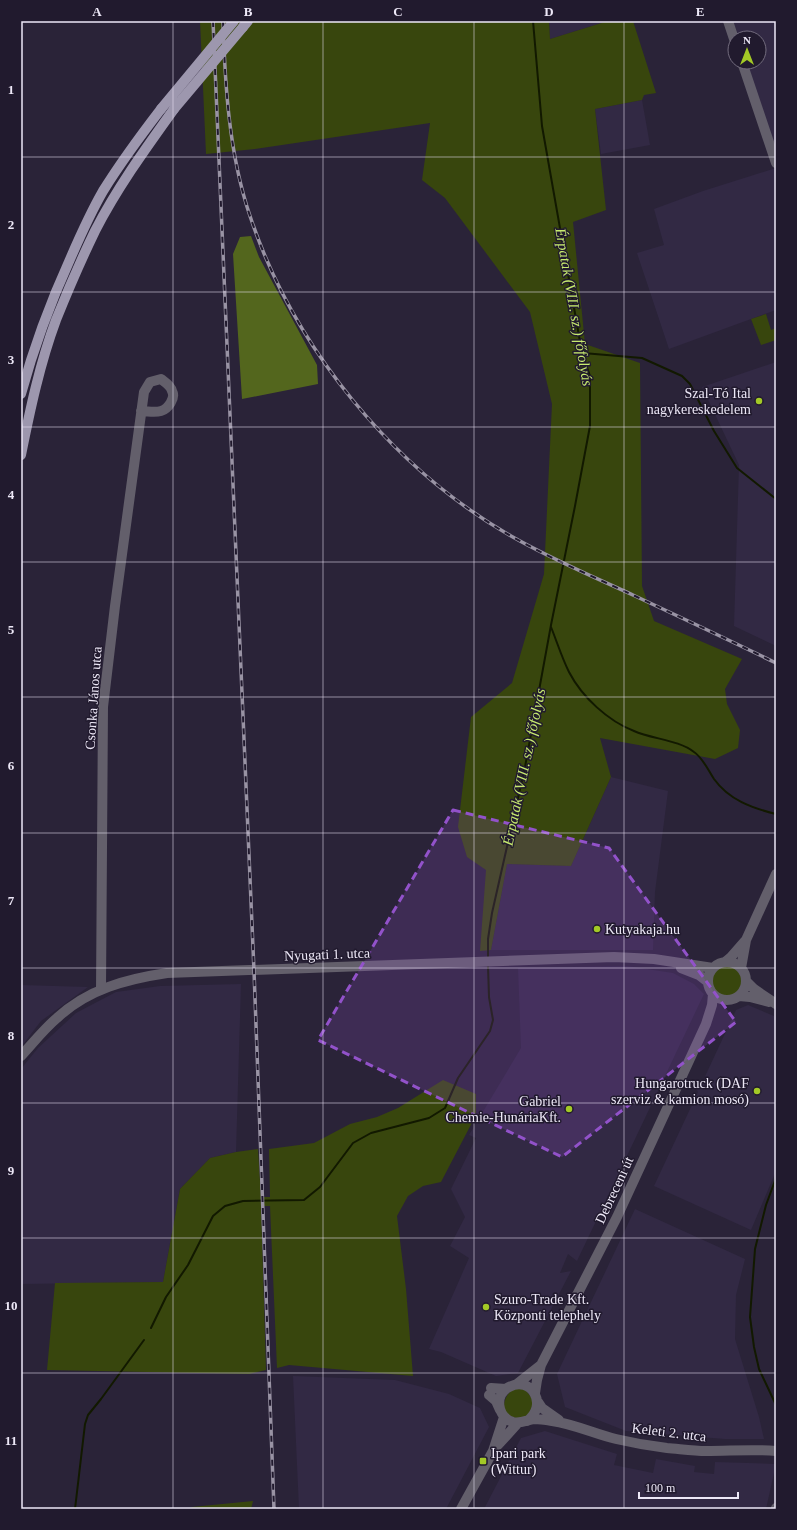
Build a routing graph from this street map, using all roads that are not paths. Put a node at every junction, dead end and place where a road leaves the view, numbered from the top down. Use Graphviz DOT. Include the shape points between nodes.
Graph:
graph roads {
  1 [pos="234,21"];
  2 [pos="245,24"];
  3 [pos="745,70"];
  4 [pos="776,163"];
  5 [pos="21,394"];
  6 [pos="141,411"];
  7 [pos="21,455"];
  8 [pos="776,874"];
  9 [pos="746,940"];
  10 [pos="660,960"];
  11 [pos="725,962"];
  12 [pos="713,968"];
  13 [pos="741,968"];
  14 [pos="746,981"];
  15 [pos="708,982"];
  16 [pos="101,990"];
  17 [pos="713,994"];
  18 [pos="739,996"];
  19 [pos="728,1000"];
  20 [pos="776,1004"];
  21 [pos="706,1024"];
  22 [pos="21,1056"];
  23 [pos="541,1365"];
  24 [pos="517,1384"];
  25 [pos="506,1389"];
  26 [pos="536,1398"];
  27 [pos="502,1413"];
  28 [pos="523,1422"];
  29 [pos="562,1422"];
  30 [pos="493,1451"];
  31 [pos="776,1451"];
  32 [pos="460,1509"];
  1 -- 5 [label="main road, bridge" via="161,109 107,185 83,230 45,318"];
  2 -- 7 [label="main road, bridge" via="174,109 142,152 96,230 56,321 34,395"];
  3 -- 4 [label="street"];
  6 -- 16 [label="street, Csonka János utca" via="103,707"];
  8 -- 9 [label="street"];
  9 -- 11 [label="street"];
  9 -- 13 [label="street"];
  10 -- 12 [label="street, Nyugati 1. utca"];
  10 -- 15 [label="street, Nyugati 1. utca" via="699,975"];
  10 -- 16 [label="street, Nyugati 1. utca" via="614,957 167,973 130,980"];
  11 -- 12 [label="street"];
  11 -- 13 [label="street" via="734,963"];
  12 -- 15 [label="street"];
  13 -- 14 [label="street"];
  14 -- 18 [label="street" via="746,986"];
  14 -- 20 [label="street"];
  15 -- 17 [label="street"];
  16 -- 22 [label="street, Nyugati 1. utca" via="77,1002 58,1017"];
  17 -- 19 [label="street"];
  17 -- 21 [label="street"];
  18 -- 19 [label="street"];
  18 -- 20 [label="street"];
  19 -- 21 [label="street"];
  21 -- 23 [label="street, Debreceni út" via="617,1217"];
  23 -- 24 [label="street"];
  23 -- 26 [label="street"];
  24 -- 25 [label="street"];
  24 -- 26 [label="street" via="527,1386"];
  25 -- 27 [label="street" via="500,1398"];
  25 -- 27 [label="street" via="490,1392"];
  26 -- 28 [label="street" via="535,1413"];
  26 -- 29 [label="street" via="542,1408"];
  27 -- 28 [label="street" via="508,1420"];
  27 -- 30 [label="street"];
  28 -- 29 [label="street" via="544,1419"];
  28 -- 30 [label="street" via="509,1431"];
  29 -- 31 [label="street, Keleti 2. utca" via="616,1439 666,1448"];
  30 -- 32 [label="street"];
}
